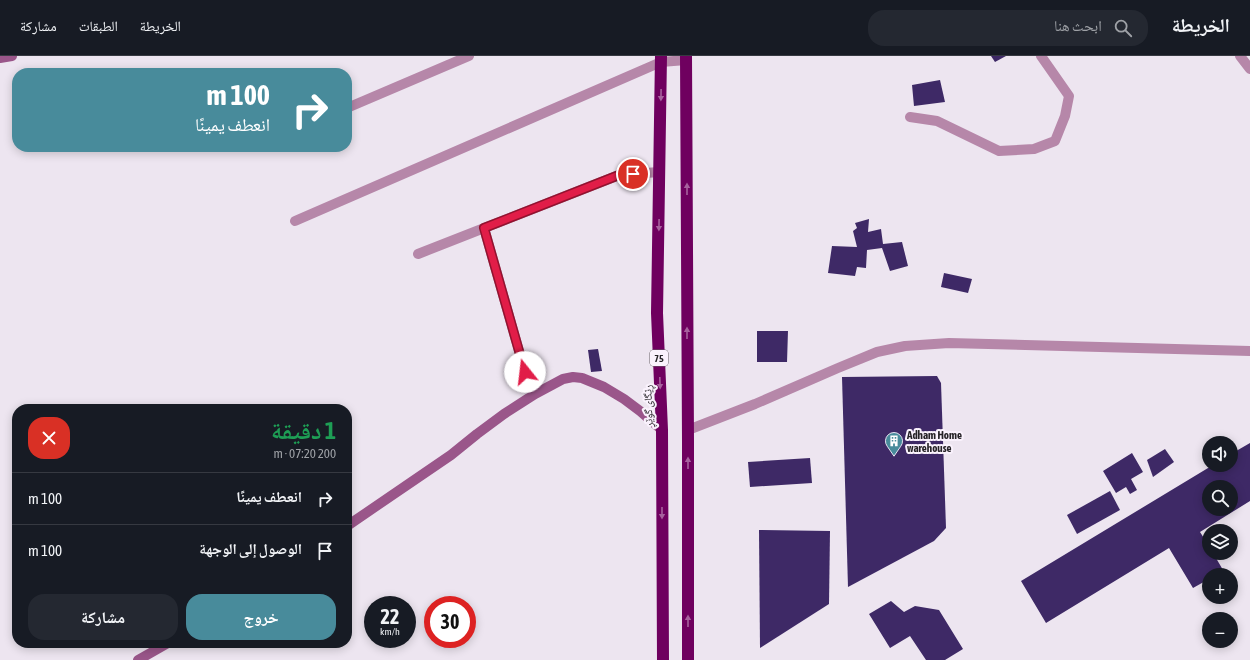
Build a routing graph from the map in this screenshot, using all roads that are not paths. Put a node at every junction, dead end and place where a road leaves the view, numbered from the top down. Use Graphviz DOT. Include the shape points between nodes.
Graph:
graph roads {
  1 [pos="12,56"];
  2 [pos="469,56"];
  3 [pos="1041,56"];
  4 [pos="1240,56"];
  5 [pos="0,58"];
  6 [pos="686,58"];
  7 [pos="661,59"];
  8 [pos="1250,70"];
  9 [pos="352,106"];
  10 [pos="910,117"];
  11 [pos="660,172"];
  12 [pos="294,221"];
  13 [pos="484,228"];
  14 [pos="418,254"];
  15 [pos="1250,351"];
  16 [pos="525,372"];
  17 [pos="662,430"];
  18 [pos="688,430"];
  19 [pos="352,522"];
  20 [pos="159,648"];
  21 [pos="138,660"];
  22 [pos="663,660"];
  23 [pos="688,660"];
  1 -- 5 [label="street"];
  2 -- 9 [label="street"];
  3 -- 10 [label="street" via="1069,96 1065,116 1055,141 1034,149 999,151 937,121"];
  4 -- 8 [label="street"];
  6 -- 7 [label="street"];
  18 -- 6 [label="highway, one-way"];
  7 -- 11 [label="highway, ڕێگای گوێڕ / 75, one-way"];
  7 -- 12 [label="street"];
  11 -- 13 [label="street" via="619,175"];
  11 -- 17 [label="highway, ڕێگای گوێڕ / 75, one-way" via="657,313"];
  13 -- 14 [label="street"];
  13 -- 16 [label="street"];
  15 -- 18 [label="street" via="949,343 905,346 877,352"];
  17 -- 19 [label="street" via="624,399 604,387 582,378 563,379 504,414 451,455"];
  17 -- 22 [label="highway, ڕێگای گوێڕ / 75, one-way"];
  23 -- 18 [label="highway, one-way"];
  20 -- 21 [label="street"];
}
